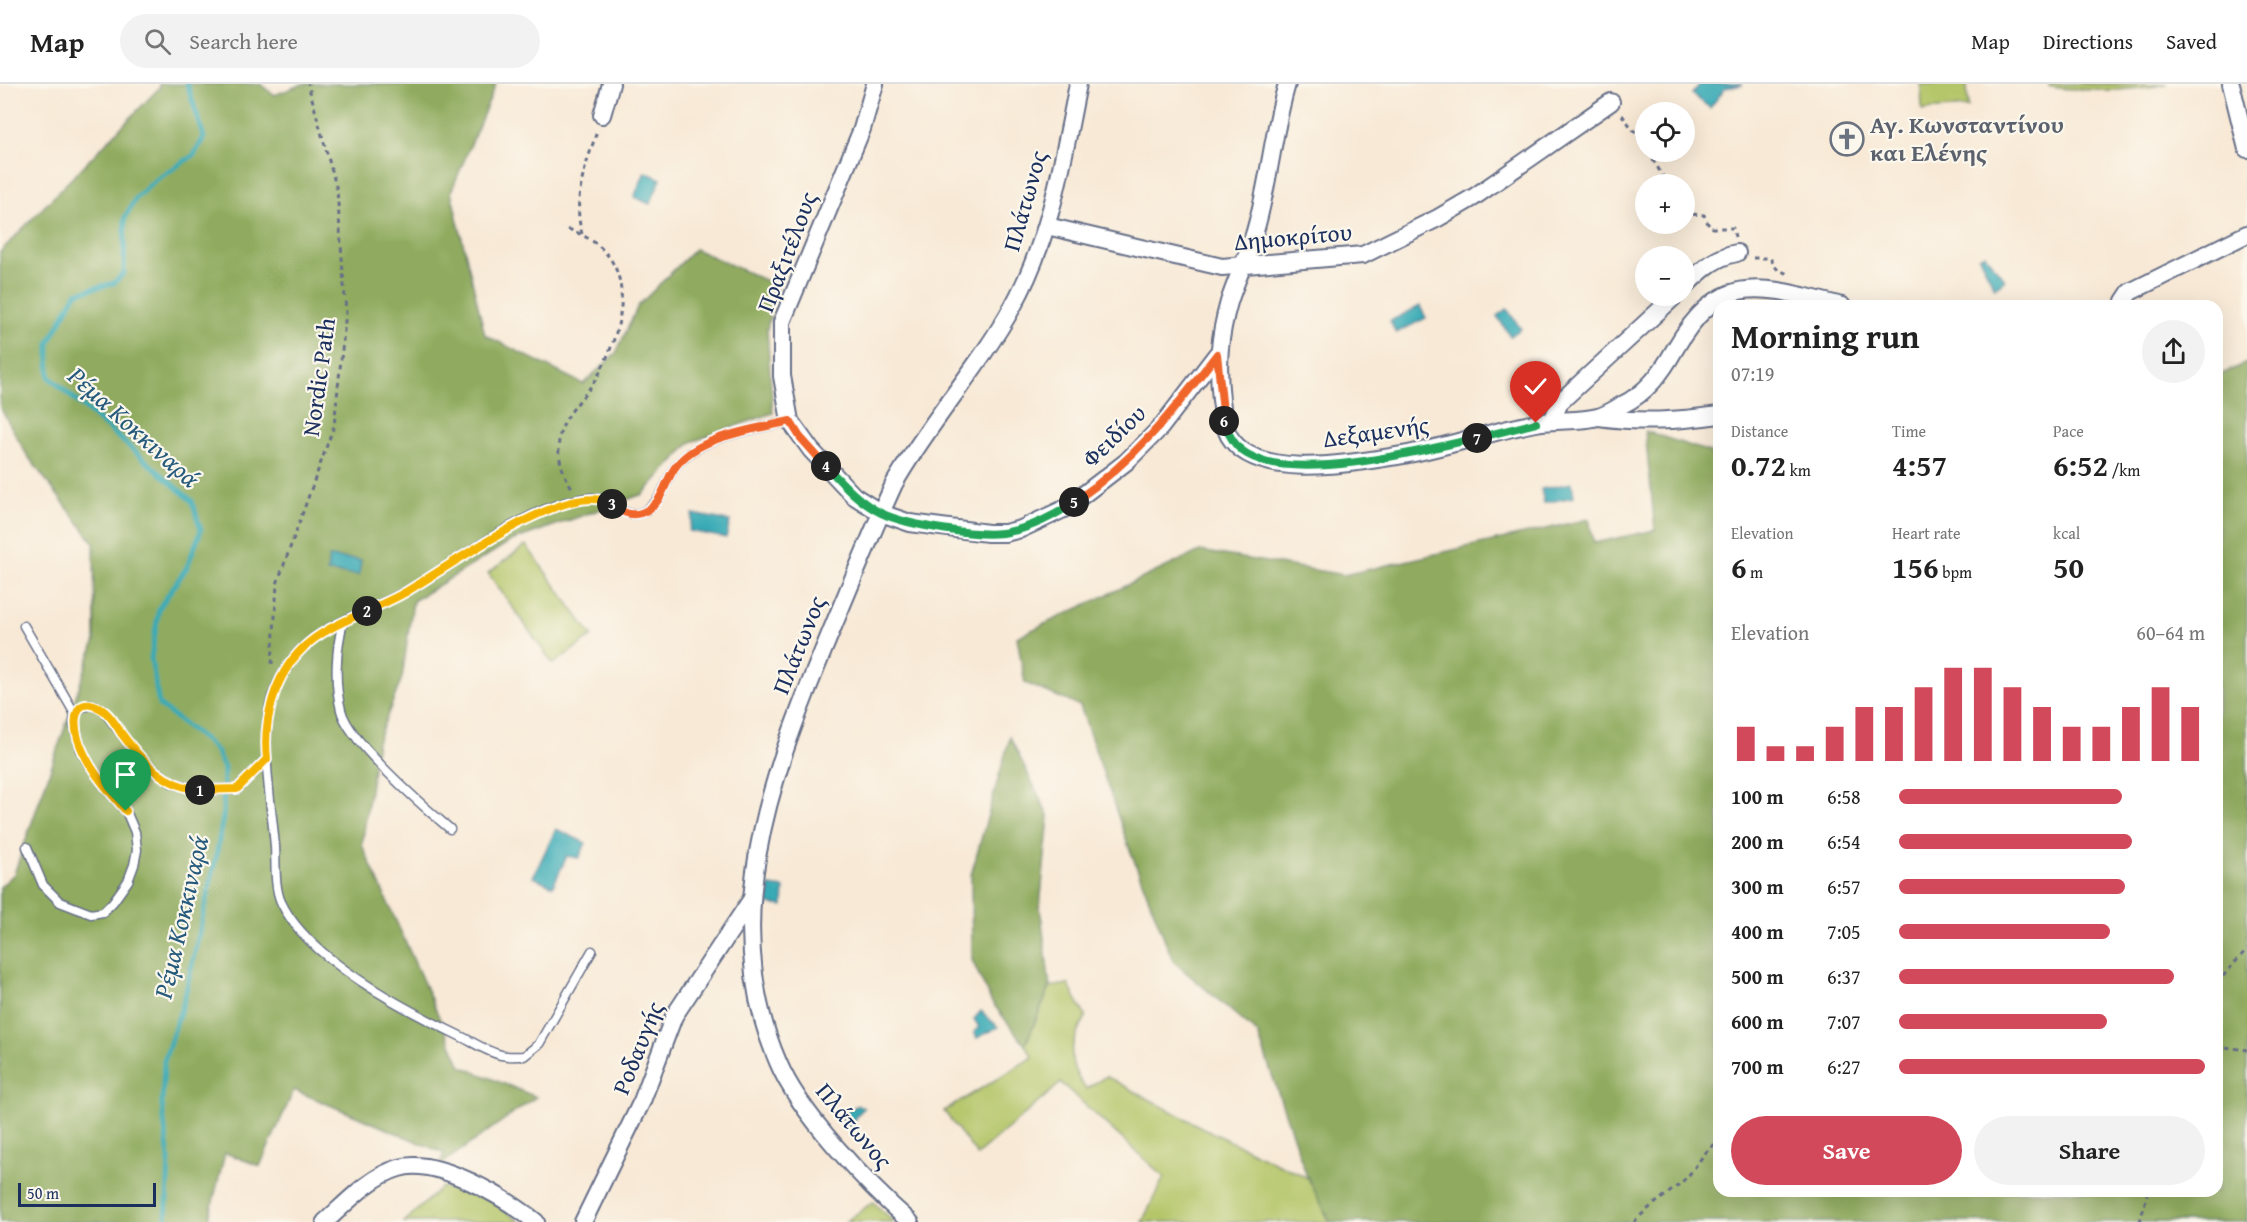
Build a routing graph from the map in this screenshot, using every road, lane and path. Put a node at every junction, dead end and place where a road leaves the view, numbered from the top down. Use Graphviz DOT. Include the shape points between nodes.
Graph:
graph roads {
  1 [pos="308,84"];
  2 [pos="611,84"];
  3 [pos="875,84"];
  4 [pos="1078,84"];
  5 [pos="1287,84"];
  6 [pos="2231,84"];
  7 [pos="1611,102"];
  8 [pos="602,115"];
  9 [pos="2247,148"];
  10 [pos="1047,226"];
  11 [pos="568,229"];
  12 [pos="582,234"];
  13 [pos="2247,234"];
  14 [pos="1737,253"];
  15 [pos="1241,267"];
  16 [pos="1695,277"];
  17 [pos="1718,300"];
  18 [pos="1816,300"];
  19 [pos="2125,300"];
  20 [pos="1713,303"];
  21 [pos="1664,306"];
  22 [pos="1217,354"];
  23 [pos="1713,416"];
  24 [pos="1599,417"];
  25 [pos="790,421"];
  26 [pos="1552,421"];
  27 [pos="578,500"];
  28 [pos="881,513"];
  29 [pos="343,622"];
  30 [pos="24,626"];
  31 [pos="271,674"];
  32 [pos="75,714"];
  33 [pos="267,759"];
  34 [pos="450,829"];
  35 [pos="27,847"];
  36 [pos="751,900"];
  37 [pos="2247,949"];
  38 [pos="592,951"];
  39 [pos="2223,976"];
  40 [pos="2223,1047"];
  41 [pos="2247,1050"];
  42 [pos="1713,1145"];
  43 [pos="2146,1197"];
  44 [pos="325,1222"];
  45 [pos="536,1222"];
  46 [pos="582,1222"];
  47 [pos="910,1222"];
  48 [pos="1634,1222"];
  49 [pos="2140,1222"];
  1 -- 31 [label="path, Nordic Path" via="337,190 346,312 334,426 277,584"];
  2 -- 8 [label="street"];
  3 -- 25 [label="street, Πραξιτέλους" via="862,129 783,322 782,376"];
  4 -- 10 [label="street, Πλάτωνος"];
  5 -- 15 [label="street, Δεξαμενής" via="1271,169 1253,239"];
  6 -- 9 [label="street"];
  7 -- 15 [label="street, Δημοκρίτου" via="1474,197 1364,255"];
  8 -- 12 [label="path" via="578,192 577,217"];
  10 -- 15 [label="street, Δημοκρίτου" via="1222,267"];
  10 -- 28 [label="street, Πλάτωνος" via="1013,305 961,387 911,454"];
  11 -- 12 [label="path"];
  12 -- 27 [label="path" via="600,245 613,260 621,279 623,300 599,375 569,415 559,438 560,459"];
  13 -- 19 [label="street" via="2130,292"];
  14 -- 16 [label="street" via="1709,264"];
  15 -- 22 [label="street, Δεξαμενής"];
  17 -- 18 [label="street, Δεξαμενής" via="1744,288 1759,287"];
  20 -- 24 [label="street, Δεξαμενής" via="1693,322 1662,371 1640,394"];
  21 -- 26 [label="street" via="1560,402"];
  22 -- 26 [label="street, Δεξαμενής" via="1229,435 1245,453 1281,464 1327,464 1400,455"];
  22 -- 28 [label="street, Φειδίου" via="1161,427 1126,462 1066,508 1005,533 943,529"];
  23 -- 24 [label="street" via="1669,422"];
  24 -- 26 [label="street, Δεξαμενής"];
  25 -- 27 [label="lane" via="734,435 688,455 675,467 661,499 644,512 626,514 604,499"];
  25 -- 28 [label="street, Πραξιτέλους" via="854,496"];
  27 -- 29 [label="lane" via="528,518 402,594"];
  28 -- 36 [label="street, Πλάτωνος" via="783,754 757,848"];
  29 -- 33 [label="lane" via="304,646 292,660 269,708"];
  29 -- 34 [label="lane" via="337,667 340,710 346,723 366,748"];
  30 -- 32 [label="lane"];
  32 -- 33 [label="lane" via="81,707 92,705 103,710 143,762 160,777 186,789 237,789"];
  32 -- 35 [label="lane" via="82,753 126,811 135,832 134,866 113,902 103,912 91,915 60,902 43,885"];
  33 -- 38 [label="lane" via="281,901 296,926 318,949 419,1017 500,1055 524,1056 539,1044"];
  36 -- 46 [label="street, Ροδαυγής" via="674,1016 642,1101"];
  36 -- 47 [label="street, Πλάτωνος" via="758,998 778,1064 810,1113 862,1175"];
  37 -- 39 [label="path"];
  40 -- 41 [label="path"];
  42 -- 48 [label="path" via="1685,1179"];
  43 -- 49 [label="path"];
  44 -- 45 [label="street" via="377,1179 396,1169 419,1166 495,1193"];
}
